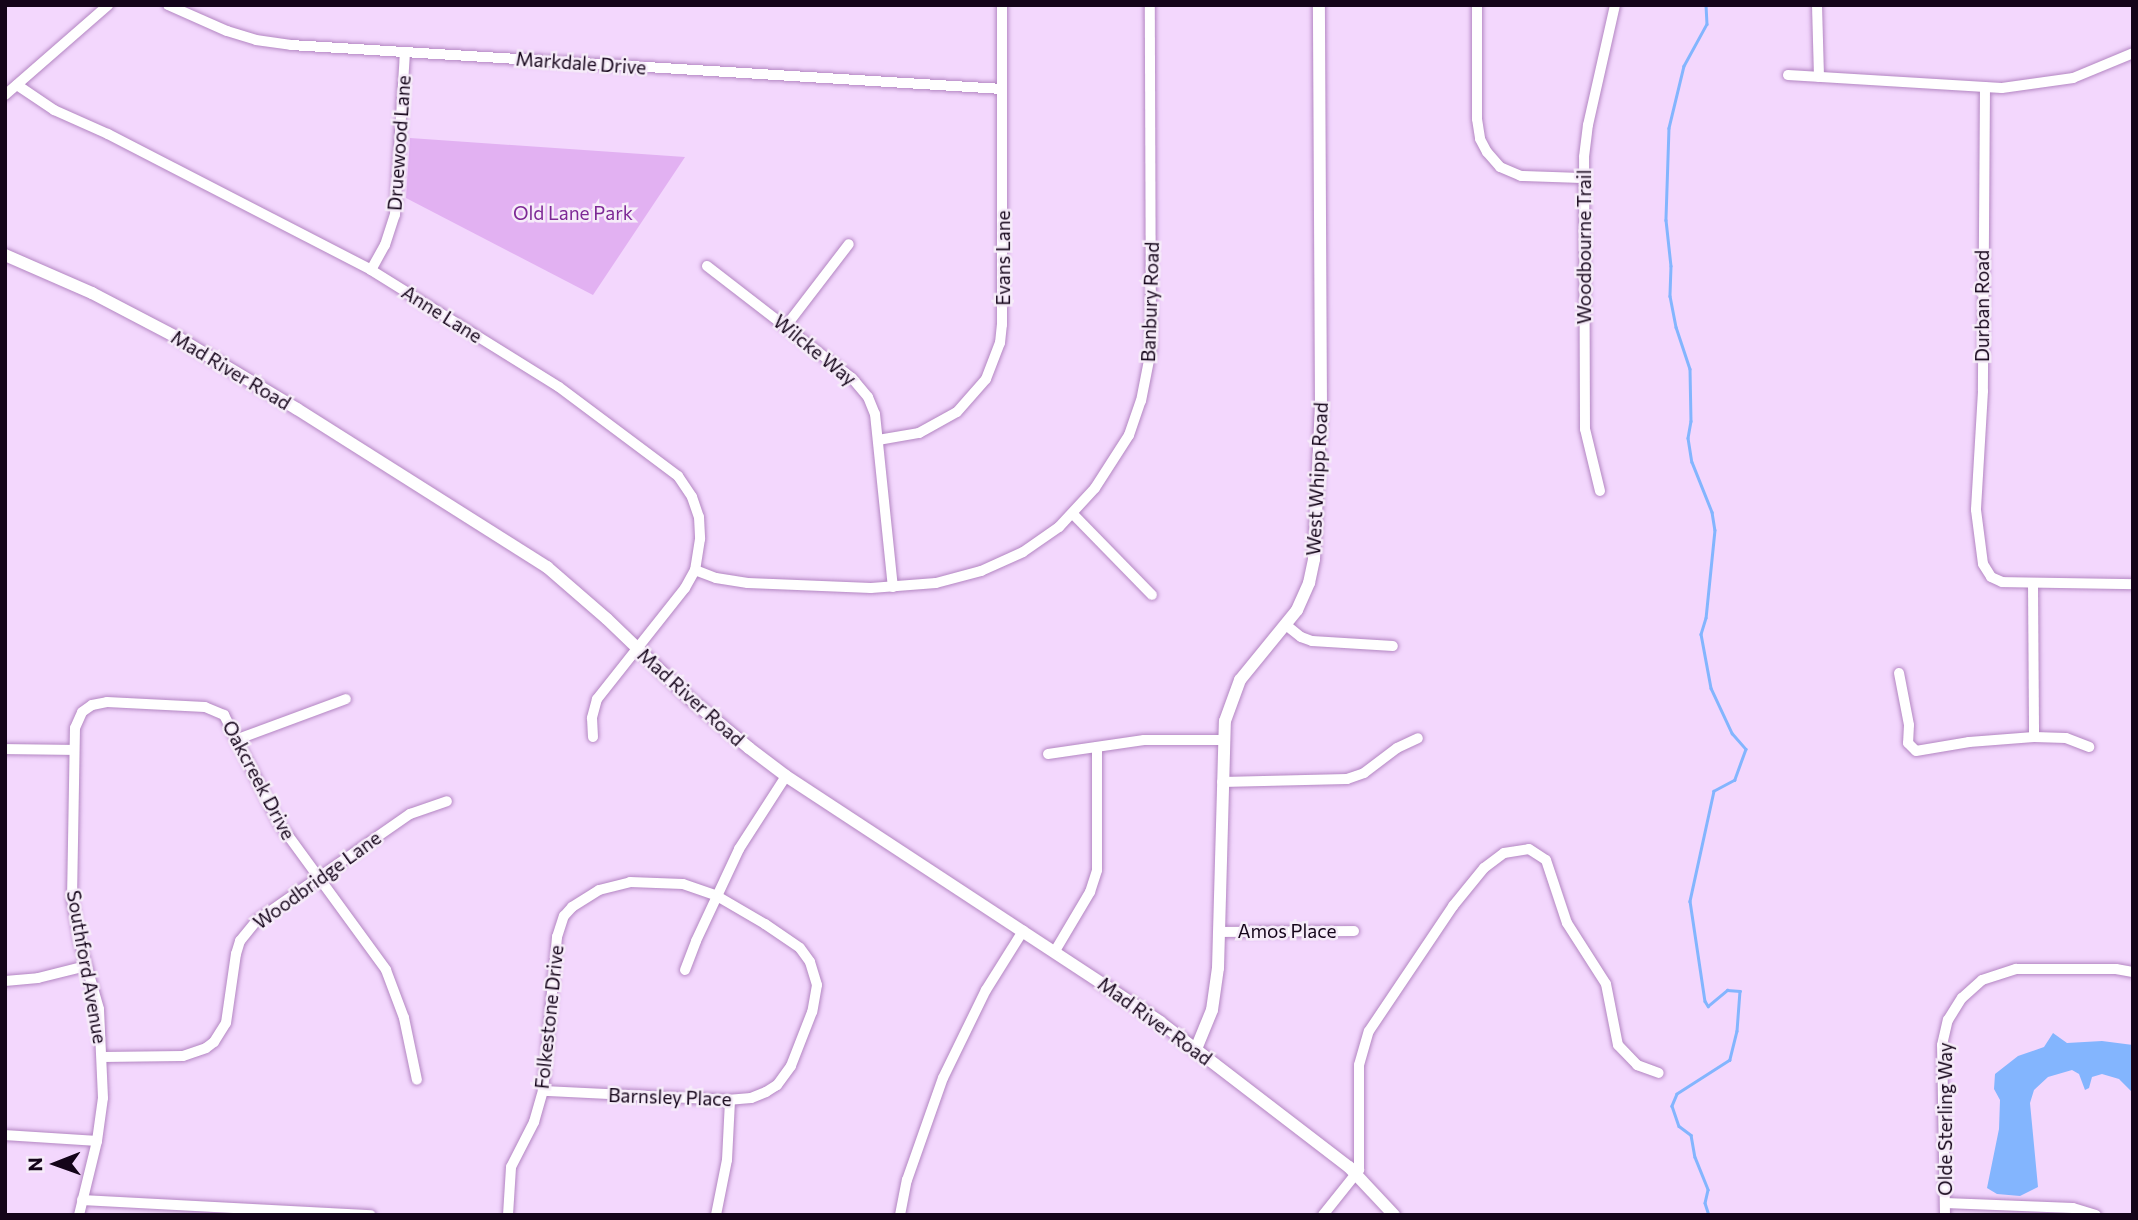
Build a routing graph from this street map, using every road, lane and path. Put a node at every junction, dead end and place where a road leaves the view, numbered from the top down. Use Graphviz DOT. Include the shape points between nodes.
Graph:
graph roads {
  1 [pos="107,5"];
  2 [pos="168,5"];
  3 [pos="1002,5"];
  4 [pos="1150,5"];
  5 [pos="1319,5"];
  6 [pos="1477,5"];
  7 [pos="1615,5"];
  8 [pos="1817,5"];
  9 [pos="405,52"];
  10 [pos="2133,53"];
  11 [pos="1788,75"];
  12 [pos="1819,77"];
  13 [pos="17,85"];
  14 [pos="1985,87"];
  15 [pos="1002,89"];
  16 [pos="5,95"];
  17 [pos="1584,178"];
  18 [pos="849,244"];
  19 [pos="5,255"];
  20 [pos="707,266"];
  21 [pos="371,270"];
  22 [pos="786,326"];
  23 [pos="878,440"];
  24 [pos="1600,491"];
  25 [pos="1073,514"];
  26 [pos="695,570"];
  27 [pos="2034,584"];
  28 [pos="2133,584"];
  29 [pos="893,587"];
  30 [pos="1152,595"];
  31 [pos="1286,625"];
  32 [pos="1393,646"];
  33 [pos="637,649"];
  34 [pos="1899,673"];
  35 [pos="346,699"];
  36 [pos="593,737"];
  37 [pos="2034,737"];
  38 [pos="1418,738"];
  39 [pos="238,739"];
  40 [pos="1223,740"];
  41 [pos="1097,747"];
  42 [pos="2089,747"];
  43 [pos="5,749"];
  44 [pos="74,750"];
  45 [pos="1048,754"];
  46 [pos="786,776"];
  47 [pos="1222,782"];
  48 [pos="447,801"];
  49 [pos="318,877"];
  50 [pos="717,896"];
  51 [pos="1023,931"];
  52 [pos="1354,931"];
  53 [pos="1220,932"];
  54 [pos="1055,951"];
  55 [pos="86,966"];
  56 [pos="685,970"];
  57 [pos="2133,972"];
  58 [pos="5,981"];
  59 [pos="1196,1049"];
  60 [pos="102,1057"];
  61 [pos="787,1072"];
  62 [pos="1659,1073"];
  63 [pos="417,1080"];
  64 [pos="543,1091"];
  65 [pos="730,1100"];
  66 [pos="5,1135"];
  67 [pos="97,1141"];
  68 [pos="1357,1174"];
  69 [pos="82,1200"];
  70 [pos="1945,1203"];
  71 [pos="79,1215"];
  72 [pos="371,1215"];
  73 [pos="508,1215"];
  74 [pos="716,1215"];
  75 [pos="900,1215"];
  76 [pos="1322,1215"];
  77 [pos="1394,1215"];
  78 [pos="1945,1215"];
  79 [pos="2096,1215"];
  1 -- 13 [label="street"];
  2 -- 9 [label="street, Markdale Drive" via="256,40"];
  3 -- 15 [label="street, Evans Lane"];
  4 -- 25 [label="street, Banbury Road" via="1151,350 1129,435"];
  5 -- 31 [label="street, West Whipp Road" via="1318,522 1309,583"];
  6 -- 17 [label="street" via="1477,119 1487,152 1500,167 1521,176"];
  7 -- 17 [label="street, Woodbourne Trail" via="1588,125"];
  8 -- 12 [label="street"];
  9 -- 15 [label="street, Markdale Drive"];
  9 -- 21 [label="street, Druewood Lane" via="395,215 386,245"];
  10 -- 14 [label="street" via="2073,78"];
  11 -- 12 [label="street"];
  12 -- 14 [label="street"];
  13 -- 16 [label="street"];
  13 -- 21 [label="street, Anne Lane" via="54,110"];
  14 -- 27 [label="street, Durban Road" via="1983,391 1976,510 1986,572 2002,582"];
  15 -- 23 [label="street, Evans Lane" via="1002,325 993,363 976,393 957,412 919,433"];
  17 -- 24 [label="street, Woodbourne Trail" via="1585,429"];
  18 -- 22 [label="street"];
  19 -- 33 [label="street, Mad River Road" via="149,322 297,409 547,567"];
  20 -- 22 [label="street, Wilcke Way"];
  21 -- 26 [label="street, Anne Lane" via="559,387 670,469 687,488 699,517"];
  22 -- 23 [label="street, Wilcke Way" via="862,388 873,407"];
  23 -- 29 [label="street, Wilcke Way"];
  25 -- 29 [label="street, Banbury Road" via="1023,552 981,571 936,583"];
  25 -- 30 [label="street"];
  26 -- 29 [label="street, Banbury Road" via="748,583"];
  26 -- 33 [label="street, Anne Lane"];
  27 -- 28 [label="street, Durban Road"];
  27 -- 37 [label="street"];
  31 -- 32 [label="street" via="1312,640"];
  31 -- 40 [label="street, West Whipp Road" via="1240,680"];
  33 -- 36 [label="street, Anne Lane" via="597,699"];
  33 -- 46 [label="street, Mad River Road" via="689,698"];
  34 -- 37 [label="street" via="1908,743 1916,751"];
  35 -- 39 [label="street"];
  37 -- 42 [label="street" via="2066,738"];
  38 -- 47 [label="street" via="1347,779"];
  39 -- 44 [label="street, Oakcreek Drive" via="224,715 212,708 107,702 82,712 75,728"];
  39 -- 49 [label="street, Oakcreek Drive" via="279,823"];
  40 -- 41 [label="street" via="1144,740"];
  40 -- 47 [label="street, West Whipp Road"];
  41 -- 45 [label="street"];
  41 -- 54 [label="street" via="1097,870 1090,892"];
  43 -- 44 [label="street"];
  44 -- 55 [label="street, Southford Avenue" via="72,899"];
  46 -- 50 [label="street" via="739,849"];
  46 -- 51 [label="street, Mad River Road"];
  47 -- 53 [label="street, West Whipp Road"];
  48 -- 49 [label="street, Woodbridge Lane" via="410,814"];
  49 -- 60 [label="street, Woodbridge Lane" via="247,930 236,954 226,1023 214,1042 183,1056"];
  49 -- 63 [label="street, Oakcreek Drive" via="392,982"];
  50 -- 56 [label="street"];
  50 -- 61 [label="street, Folkestone Drive" via="800,948 814,972 817,985 812,1012"];
  50 -- 64 [label="street, Folkestone Drive" via="683,884 644,881 599,890 572,907 557,937"];
  51 -- 54 [label="street, Mad River Road"];
  51 -- 75 [label="street" via="986,990 943,1078 907,1180"];
  52 -- 53 [label="street, Amos Place"];
  53 -- 59 [label="street, West Whipp Road" via="1213,1002"];
  54 -- 59 [label="street, Mad River Road"];
  55 -- 58 [label="street"];
  55 -- 60 [label="street, Southford Avenue" via="99,1009"];
  57 -- 70 [label="street, Olde Sterling Way" via="2017,970 1982,980 1962,998 1948,1020 1942,1045"];
  59 -- 68 [label="street, Mad River Road"];
  60 -- 67 [label="street, Southford Avenue"];
  61 -- 65 [label="street, Barnsley Place" via="766,1092"];
  62 -- 68 [label="street" via="1637,1065 1618,1045 1606,984 1567,923 1546,860 1529,849 1512,849 1473,880 1369,1031 1359,1065 1361,1154"];
  64 -- 65 [label="street, Barnsley Place"];
  64 -- 73 [label="street, Folkestone Drive" via="534,1122 511,1167"];
  65 -- 74 [label="street" via="727,1160"];
  66 -- 67 [label="street"];
  67 -- 69 [label="street, Southford Avenue"];
  68 -- 76 [label="street"];
  68 -- 77 [label="street, Mad River Road"];
  69 -- 71 [label="street, Southford Avenue"];
  69 -- 72 [label="street"];
  70 -- 78 [label="street, Olde Sterling Way"];
  70 -- 79 [label="street" via="2073,1209"];
}
